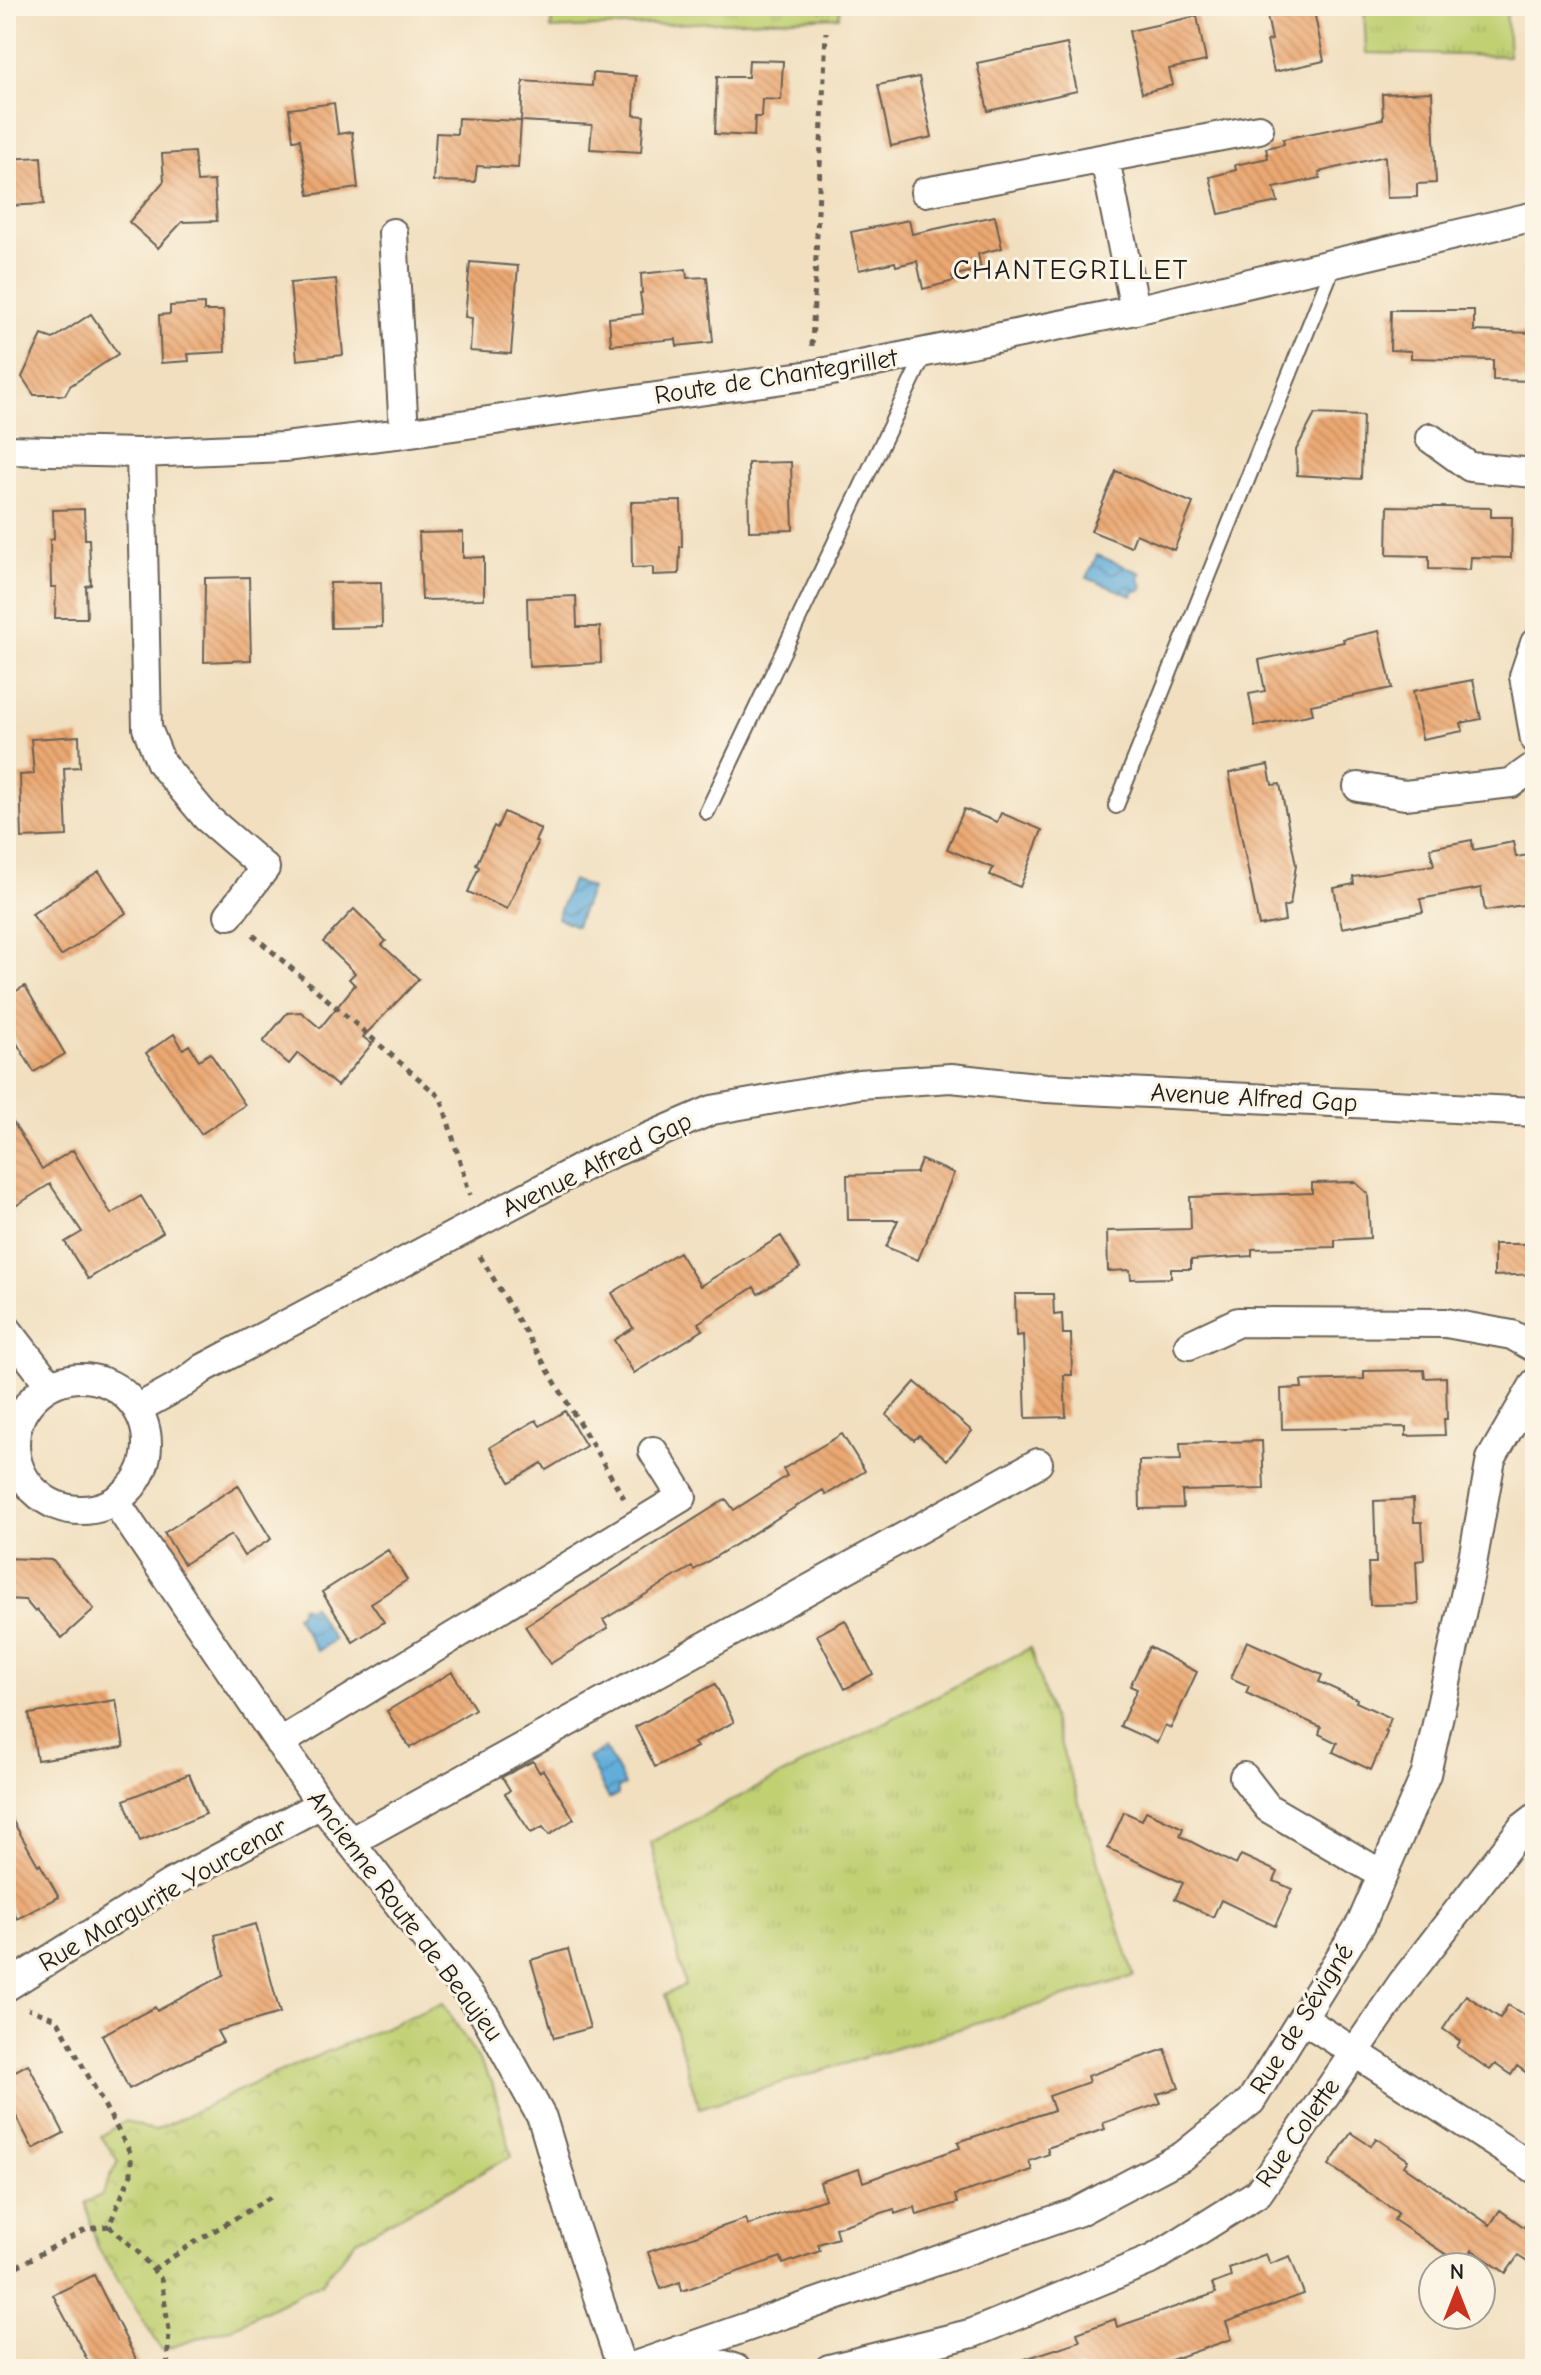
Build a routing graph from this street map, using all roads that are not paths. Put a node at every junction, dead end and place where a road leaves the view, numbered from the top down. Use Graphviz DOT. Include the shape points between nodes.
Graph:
graph roads {
  1 [pos="1259,129"];
  2 [pos="1105,159"];
  3 [pos="925,192"];
  4 [pos="1535,216"];
  5 [pos="393,233"];
  6 [pos="1335,263"];
  7 [pos="1135,310"];
  8 [pos="926,351"];
  9 [pos="404,433"];
  10 [pos="1430,438"];
  11 [pos="6,450"];
  12 [pos="141,453"];
  13 [pos="1535,473"];
  14 [pos="1535,643"];
  15 [pos="1535,740"];
  16 [pos="1535,766"];
  17 [pos="1358,787"];
  18 [pos="1116,806"];
  19 [pos="707,812"];
  20 [pos="229,915"];
  21 [pos="1535,1112"];
  22 [pos="6,1328"];
  23 [pos="1189,1345"];
  24 [pos="1535,1348"];
  25 [pos="1535,1383"];
  26 [pos="50,1385"];
  27 [pos="137,1409"];
  28 [pos="653,1451"];
  29 [pos="1038,1463"];
  30 [pos="13,1472"];
  31 [pos="115,1501"];
  32 [pos="279,1743"];
  33 [pos="1244,1777"];
  34 [pos="321,1804"];
  35 [pos="1535,1818"];
  36 [pos="350,1842"];
  37 [pos="1383,1875"];
  38 [pos="12,1996"];
  39 [pos="1303,2019"];
  40 [pos="1354,2053"];
  41 [pos="1535,2169"];
  42 [pos="679,2350"];
  43 [pos="624,2369"];
  44 [pos="736,2369"];
  45 [pos="829,2369"];
  1 -- 2 [label="street"];
  2 -- 3 [label="street"];
  2 -- 7 [label="street"];
  4 -- 6 [label="street, Route de Chantegrillet"];
  5 -- 9 [label="street"];
  6 -- 7 [label="street, Route de Chantegrillet"];
  6 -- 18 [label="lane"];
  7 -- 8 [label="street, Route de Chantegrillet"];
  8 -- 9 [label="street, Route de Chantegrillet" via="811,375"];
  8 -- 19 [label="lane"];
  9 -- 12 [label="street, Route de Chantegrillet" via="284,447"];
  10 -- 13 [label="street" via="1470,467"];
  11 -- 12 [label="street, Route de Chantegrillet"];
  12 -- 20 [label="street" via="147,728 161,763 207,818 265,868"];
  14 -- 15 [label="street" via="1524,676"];
  16 -- 17 [label="street" via="1511,783 1405,795"];
  21 -- 27 [label="street, Avenue Alfred Gap" via="1046,1088 951,1078 859,1084 712,1110 596,1160 204,1368"];
  22 -- 26 [label="street"];
  23 -- 24 [label="street" via="1238,1322 1446,1323 1512,1335"];
  25 -- 37 [label="street, Rue de Sévigné" via="1491,1459 1426,1774"];
  26 -- 27 [label="street" via="89,1378 124,1394"];
  26 -- 30 [label="street" via="22,1413"];
  27 -- 31 [label="street" via="147,1449 131,1487"];
  28 -- 32 [label="street" via="682,1497"];
  29 -- 36 [label="street"];
  30 -- 31 [label="street" via="59,1507 97,1508"];
  31 -- 32 [label="street, Ancienne Route de Beaujeu"];
  32 -- 34 [label="street, Ancienne Route de Beaujeu"];
  33 -- 37 [label="street" via="1268,1808"];
  34 -- 36 [label="street, Ancienne Route de Beaujeu"];
  34 -- 38 [label="street, Rue Margurite Yourcenar" via="170,1884"];
  35 -- 40 [label="street, Rue Colette" via="1403,1982"];
  36 -- 43 [label="street, Ancienne Route de Beaujeu" via="486,2017 542,2118"];
  37 -- 39 [label="street, Rue de Sévigné" via="1362,1922"];
  39 -- 40 [label="street"];
  39 -- 42 [label="street, Rue de Sévigné" via="1251,2101 1183,2156 1077,2212"];
  40 -- 41 [label="street"];
  40 -- 45 [label="street, Rue Colette" via="1258,2193 1153,2259 973,2333"];
  42 -- 43 [label="street, Rue de Sévigné"];
  42 -- 44 [label="street"];
}
